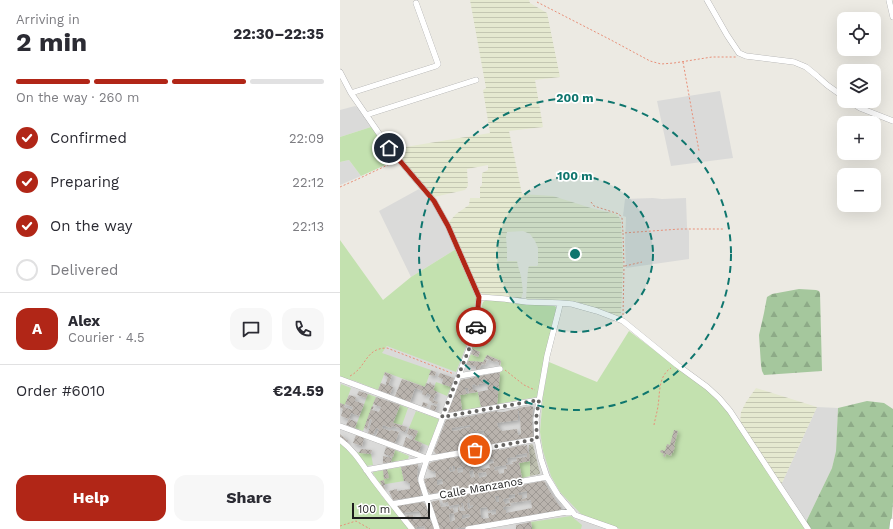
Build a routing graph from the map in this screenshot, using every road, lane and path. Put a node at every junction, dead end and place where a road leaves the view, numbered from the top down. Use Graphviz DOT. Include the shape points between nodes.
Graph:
graph roads {
  1 [pos="707,0"];
  2 [pos="889,0"];
  3 [pos="537,2"];
  4 [pos="416,3"];
  5 [pos="893,17"];
  6 [pos="746,56"];
  7 [pos="683,62"];
  8 [pos="340,72"];
  9 [pos="476,80"];
  10 [pos="837,92"];
  11 [pos="352,93"];
  12 [pos="860,108"];
  13 [pos="366,115"];
  14 [pos="893,121"];
  15 [pos="700,151"];
  16 [pos="399,159"];
  17 [pos="340,187"];
  18 [pos="591,202"];
  19 [pos="724,229"];
  20 [pos="623,233"];
  21 [pos="642,262"];
  22 [pos="624,266"];
  23 [pos="479,297"];
  24 [pos="560,303"];
  25 [pos="623,321"];
  26 [pos="677,365"];
  27 [pos="500,369"];
  28 [pos="459,376"];
  29 [pos="340,380"];
  30 [pos="539,400"];
  31 [pos="442,417"];
  32 [pos="654,425"];
  33 [pos="340,426"];
  34 [pos="537,439"];
  35 [pos="340,440"];
  36 [pos="427,458"];
  37 [pos="366,470"];
  38 [pos="547,476"];
  39 [pos="427,498"];
  40 [pos="392,504"];
  41 [pos="574,513"];
  42 [pos="893,522"];
  43 [pos="340,526"];
  44 [pos="370,529"];
  45 [pos="412,529"];
  46 [pos="437,529"];
  47 [pos="468,529"];
  48 [pos="616,529"];
  49 [pos="808,529"];
  50 [pos="892,529"];
  1 -- 6 [label="street" via="739,53"];
  2 -- 5 [label="street"];
  3 -- 7 [label="path" via="650,61 661,64"];
  4 -- 11 [label="street" via="438,64"];
  6 -- 7 [label="path" via="712,57"];
  6 -- 10 [label="street" via="794,62 806,67"];
  7 -- 15 [label="path"];
  8 -- 11 [label="street"];
  9 -- 13 [label="street"];
  11 -- 13 [label="street"];
  12 -- 14 [label="street"];
  13 -- 16 [label="street"];
  16 -- 17 [label="path"];
  16 -- 23 [label="street" via="434,201 448,226"];
  18 -- 20 [label="path" via="594,206 619,214 622,218"];
  19 -- 20 [label="path"];
  20 -- 22 [label="path"];
  21 -- 22 [label="path"];
  22 -- 25 [label="path"];
  23 -- 24 [label="street"];
  23 -- 28 [label="street" via="476,325"];
  24 -- 25 [label="street" via="597,311"];
  24 -- 30 [label="street"];
  25 -- 26 [label="street"];
  26 -- 32 [label="path" via="668,370 661,382"];
  26 -- 49 [label="street" via="707,387 730,410"];
  27 -- 28 [label="street"];
  27 -- 30 [label="path" via="502,367 524,385 537,391"];
  28 -- 29 [label="path" via="387,348 380,348 372,352 356,373"];
  28 -- 31 [label="street"];
  29 -- 31 [label="street"];
  30 -- 31 [label="street"];
  30 -- 34 [label="street" via="536,419"];
  31 -- 36 [label="street"];
  33 -- 36 [label="street"];
  34 -- 36 [label="street"];
  34 -- 38 [label="street"];
  35 -- 37 [label="street"];
  36 -- 37 [label="street"];
  36 -- 39 [label="street" via="421,478"];
  37 -- 40 [label="street"];
  38 -- 39 [label="street, Calle Manzanos"];
  38 -- 41 [label="street" via="558,495"];
  39 -- 40 [label="street, Calle Manzanos"];
  39 -- 46 [label="street"];
  40 -- 45 [label="street"];
  41 -- 47 [label="street"];
  41 -- 48 [label="street"];
  42 -- 50 [label="street"];
  43 -- 44 [label="path" via="356,521"];
}
